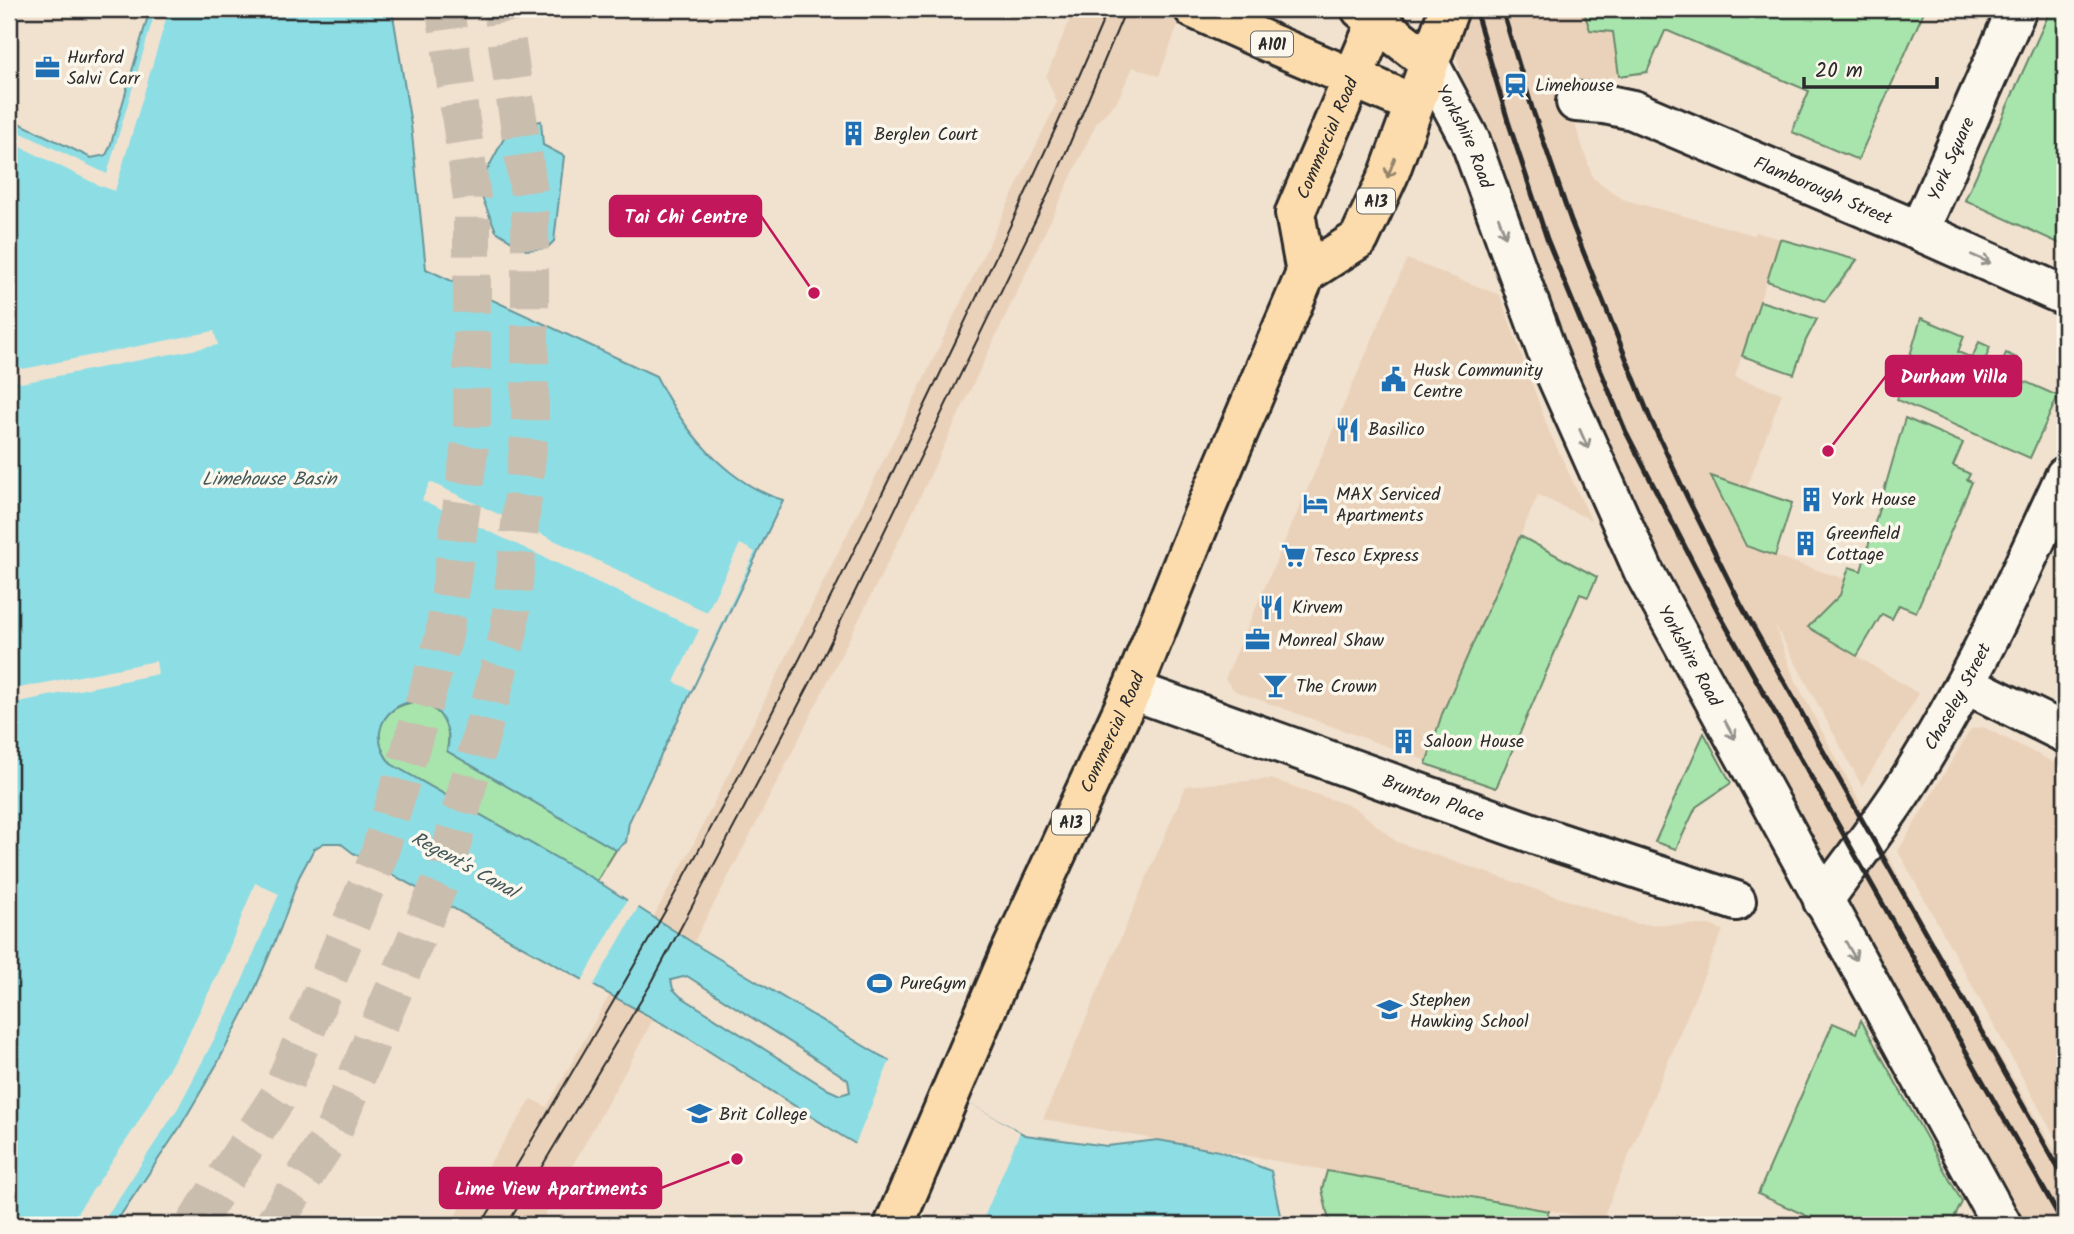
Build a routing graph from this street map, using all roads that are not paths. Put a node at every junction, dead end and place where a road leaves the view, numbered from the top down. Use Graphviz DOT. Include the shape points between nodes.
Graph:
graph roads {
  1 [pos="1195,9"];
  2 [pos="1449,9"];
  3 [pos="2017,9"];
  4 [pos="1373,13"];
  5 [pos="1429,61"];
  6 [pos="1351,78"];
  7 [pos="1576,102"];
  8 [pos="1414,104"];
  9 [pos="1919,231"];
  10 [pos="1306,273"];
  11 [pos="2065,296"];
  12 [pos="2065,476"];
  13 [pos="1966,684"];
  14 [pos="1132,690"];
  15 [pos="2065,733"];
  16 [pos="1736,901"];
  17 [pos="1823,901"];
  18 [pos="899,1212"];
  19 [pos="2002,1225"];
  1 -- 6 [label="main road, A101"];
  2 -- 5 [label="main road, A13"];
  3 -- 9 [label="street, York Square"];
  4 -- 5 [label="main road"];
  4 -- 6 [label="main road, Commercial Road"];
  5 -- 8 [label="main road, A13"];
  5 -- 17 [label="street, Yorkshire Road, one-way" via="1470,140 1552,366 1644,572"];
  6 -- 8 [label="main road, A101"];
  6 -- 10 [label="main road, Commercial Road" via="1295,213"];
  7 -- 9 [label="street, Flamborough Street" via="1633,110"];
  8 -- 10 [label="main road, A13, one-way" via="1359,239"];
  9 -- 11 [label="street, Flamborough Street, one-way"];
  10 -- 14 [label="main road, Commercial Road / A13"];
  12 -- 13 [label="street, Chaseley Street"];
  13 -- 15 [label="street"];
  13 -- 17 [label="street, Chaseley Street" via="1918,767"];
  14 -- 16 [label="street, Brunton Place"];
  14 -- 18 [label="main road, Commercial Road / A13" via="1010,954"];
  17 -- 19 [label="street, Yorkshire Road, one-way"];
}
